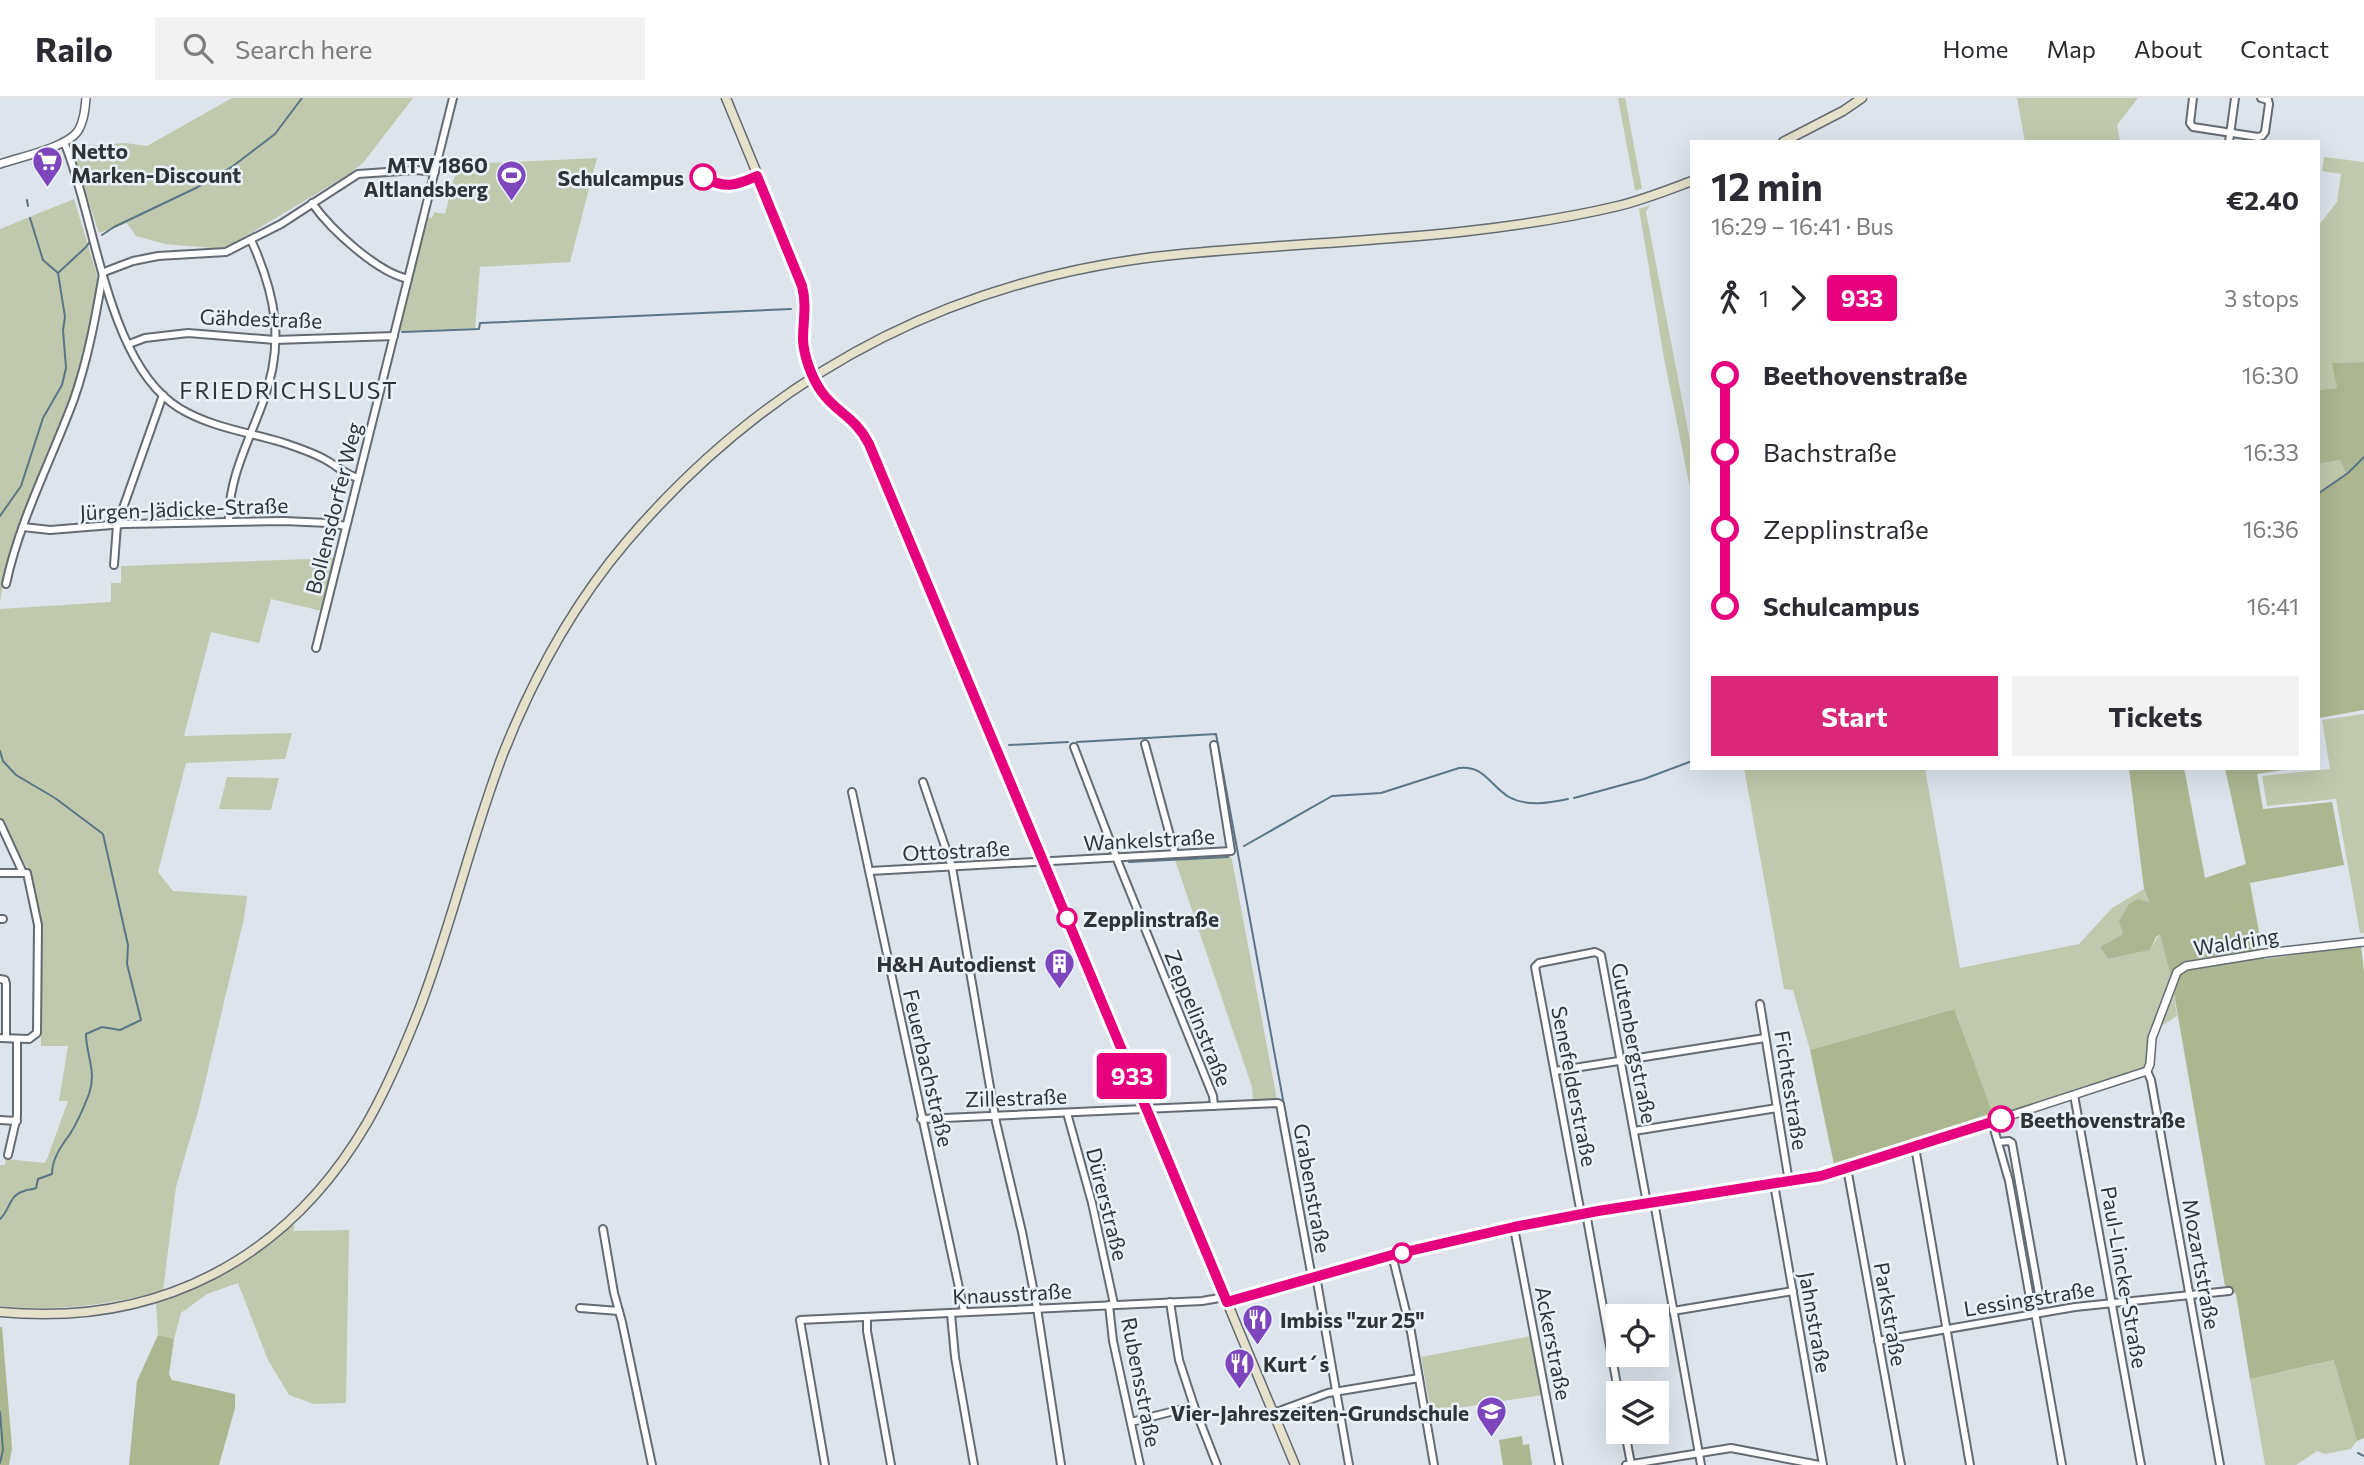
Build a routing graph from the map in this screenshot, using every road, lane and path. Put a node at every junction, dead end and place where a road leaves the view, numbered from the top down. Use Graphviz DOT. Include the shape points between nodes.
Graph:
graph roads {
  1 [pos="86,98"];
  2 [pos="453,98"];
  3 [pos="726,98"];
  4 [pos="1861,98"];
  5 [pos="2193,98"];
  6 [pos="2235,98"];
  7 [pos="2261,98"];
  8 [pos="2230,138"];
  9 [pos="1787,140"];
  10 [pos="64,142"];
  11 [pos="0,164"];
  12 [pos="435,172"];
  13 [pos="1690,182"];
  14 [pos="312,203"];
  15 [pos="251,240"];
  16 [pos="104,272"];
  17 [pos="408,279"];
  18 [pos="394,336"];
  19 [pos="275,340"];
  20 [pos="130,344"];
  21 [pos="813,376"];
  22 [pos="163,395"];
  23 [pos="249,433"];
  24 [pos="358,478"];
  25 [pos="229,521"];
  26 [pos="117,525"];
  27 [pos="346,526"];
  28 [pos="23,527"];
  29 [pos="114,565"];
  30 [pos="6,584"];
  31 [pos="316,648"];
  32 [pos="1145,744"];
  33 [pos="1214,745"];
  34 [pos="1074,747"];
  35 [pos="923,782"];
  36 [pos="852,792"];
  37 [pos="0,823"];
  38 [pos="1175,854"];
  39 [pos="1117,858"];
  40 [pos="1044,861"];
  41 [pos="952,867"];
  42 [pos="870,871"];
  43 [pos="0,873"];
  44 [pos="24,873"];
  45 [pos="2364,942"];
  46 [pos="1536,964"];
  47 [pos="0,979"];
  48 [pos="1760,1004"];
  49 [pos="3,1038"];
  50 [pos="1765,1038"];
  51 [pos="17,1039"];
  52 [pos="1620,1059"];
  53 [pos="2147,1071"];
  54 [pos="1555,1072"];
  55 [pos="2074,1095"];
  56 [pos="1280,1104"];
  57 [pos="1214,1106"];
  58 [pos="1777,1108"];
  59 [pos="1147,1110"];
  60 [pos="1067,1113"];
  61 [pos="996,1115"];
  62 [pos="921,1119"];
  63 [pos="0,1120"];
  64 [pos="17,1121"];
  65 [pos="1992,1122"];
  66 [pos="1634,1131"];
  67 [pos="1998,1142"];
  68 [pos="1915,1147"];
  69 [pos="8,1156"];
  70 [pos="1847,1168"];
  71 [pos="1789,1182"];
  72 [pos="1774,1184"];
  73 [pos="1651,1203"];
  74 [pos="1584,1214"];
  75 [pos="1514,1227"];
  76 [pos="603,1229"];
  77 [pos="1392,1255"];
  78 [pos="1313,1277"];
  79 [pos="1793,1291"];
  80 [pos="2229,1291"];
  81 [pos="2189,1296"];
  82 [pos="1226,1299"];
  83 [pos="2034,1301"];
  84 [pos="1170,1302"];
  85 [pos="2112,1303"];
  86 [pos="1112,1305"];
  87 [pos="580,1308"];
  88 [pos="1037,1308"];
  89 [pos="619,1311"];
  90 [pos="964,1311"];
  91 [pos="1673,1311"];
  92 [pos="3,1312"];
  93 [pos="951,1314"];
  94 [pos="2035,1314"];
  95 [pos="867,1318"];
  96 [pos="1948,1329"];
  97 [pos="1878,1342"];
  98 [pos="1419,1378"];
  99 [pos="1616,1381"];
  100 [pos="1336,1392"];
  101 [pos="1194,1406"];
  102 [pos="1274,1413"];
  103 [pos="1131,1422"];
  104 [pos="1626,1444"];
  105 [pos="1699,1453"];
  106 [pos="1628,1464"];
  107 [pos="1806,1464"];
  108 [pos="652,1465"];
  109 [pos="825,1465"];
  110 [pos="891,1465"];
  111 [pos="974,1465"];
  112 [pos="1061,1465"];
  113 [pos="1140,1465"];
  114 [pos="1217,1465"];
  115 [pos="1295,1465"];
  116 [pos="1349,1465"];
  117 [pos="1434,1465"];
  118 [pos="1559,1465"];
  119 [pos="1701,1465"];
  120 [pos="1821,1465"];
  121 [pos="1901,1465"];
  122 [pos="1970,1465"];
  123 [pos="2062,1465"];
  124 [pos="2141,1465"];
  125 [pos="2220,1465"];
  1 -- 10 [label="street" via="78,130"];
  2 -- 12 [label="street, Bollensdorfer Weg"];
  3 -- 21 [label="main road" via="802,286 804,350"];
  4 -- 9 [label="main road"];
  5 -- 8 [label="street" via="2193,128"];
  6 -- 8 [label="street"];
  7 -- 8 [label="street" via="2269,104 2262,136"];
  10 -- 11 [label="street"];
  10 -- 16 [label="street"];
  12 -- 14 [label="street" via="358,174"];
  12 -- 17 [label="street, Bollensdorfer Weg"];
  13 -- 21 [label="main road" via="1624,205 1553,220 1466,232 1177,254 1075,270 992,292 909,324"];
  14 -- 15 [label="street"];
  14 -- 17 [label="street" via="355,247"];
  15 -- 16 [label="street" via="222,253 158,256"];
  15 -- 19 [label="street" via="270,285"];
  16 -- 20 [label="street"];
  16 -- 28 [label="street" via="77,390"];
  17 -- 18 [label="street, Bollensdorfer Weg"];
  18 -- 19 [label="street, Gähdestraße"];
  18 -- 24 [label="street, Bollensdorfer Weg"];
  19 -- 20 [label="street, Gähdestraße" via="188,333"];
  19 -- 23 [label="street" via="270,381"];
  20 -- 22 [label="street"];
  21 -- 40 [label="main road" via="822,393 857,425 869,444"];
  21 -- 92 [label="main road" via="722,443 668,495 603,572 569,622 504,750 418,1013 383,1094 365,1127 298,1214 226,1269 159,1298 89,1313"];
  22 -- 23 [label="street" via="197,417"];
  22 -- 26 [label="street"];
  23 -- 24 [label="street" via="303,449"];
  23 -- 25 [label="street" via="234,480"];
  24 -- 27 [label="street, Bollensdorfer Weg"];
  25 -- 26 [label="street, Jürgen-Jädicke-Straße"];
  25 -- 27 [label="street, Jürgen-Jädicke-Straße"];
  26 -- 28 [label="street, Jürgen-Jädicke-Straße" via="50,530"];
  26 -- 29 [label="street"];
  27 -- 31 [label="street, Bollensdorfer Weg"];
  28 -- 30 [label="street"];
  32 -- 38 [label="street"];
  33 -- 38 [label="street, Wankelstraße" via="1231,851"];
  34 -- 39 [label="street, Zeppelinstraße"];
  35 -- 41 [label="street"];
  36 -- 42 [label="street, Feuerbachstraße"];
  37 -- 44 [label="street"];
  38 -- 39 [label="street, Wankelstraße"];
  39 -- 40 [label="street, Wankelstraße"];
  39 -- 57 [label="street, Zeppelinstraße"];
  40 -- 41 [label="street, Ottostraße"];
  40 -- 59 [label="main road"];
  41 -- 42 [label="street, Ottostraße"];
  41 -- 61 [label="street"];
  42 -- 62 [label="street, Feuerbachstraße"];
  43 -- 44 [label="street"];
  44 -- 51 [label="street" via="38,925 37,1030 29,1039"];
  45 -- 53 [label="street, Waldring" via="2180,969 2152,1038"];
  46 -- 52 [label="street, Gutenbergstraße" via="1599,953"];
  46 -- 54 [label="street, Senefelderstraße"];
  47 -- 49 [label="street" via="6,984"];
  48 -- 50 [label="street, Fichtestraße"];
  49 -- 51 [label="street"];
  50 -- 52 [label="street"];
  50 -- 58 [label="street, Fichtestraße"];
  51 -- 64 [label="street"];
  52 -- 54 [label="street"];
  52 -- 66 [label="street, Gutenbergstraße"];
  53 -- 55 [label="street"];
  53 -- 81 [label="street, Mozartstraße"];
  54 -- 74 [label="street, Senefelderstraße"];
  55 -- 65 [label="street"];
  55 -- 85 [label="street, Paul-Lincke-Straße"];
  56 -- 57 [label="street, Zillestraße"];
  56 -- 78 [label="street, Grabenstraße"];
  57 -- 59 [label="street, Zillestraße"];
  58 -- 66 [label="street"];
  58 -- 71 [label="street, Fichtestraße"];
  59 -- 60 [label="street, Zillestraße"];
  59 -- 82 [label="main road"];
  60 -- 61 [label="street, Zillestraße"];
  60 -- 86 [label="street, Dürerstraße" via="1092,1203"];
  61 -- 62 [label="street, Zillestraße"];
  61 -- 88 [label="street"];
  62 -- 90 [label="street, Feuerbachstraße"];
  63 -- 64 [label="street"];
  64 -- 69 [label="street"];
  65 -- 67 [label="street"];
  65 -- 68 [label="street"];
  66 -- 73 [label="street, Gutenbergstraße"];
  67 -- 83 [label="street"];
  67 -- 83 [label="street" via="2012,1143 2039,1294"];
  68 -- 70 [label="street"];
  68 -- 96 [label="street"];
  70 -- 71 [label="street"];
  70 -- 97 [label="street, Parkstraße"];
  71 -- 72 [label="street"];
  72 -- 73 [label="street"];
  72 -- 79 [label="street, Jahnstraße"];
  73 -- 74 [label="street"];
  73 -- 91 [label="street, Gutenbergstraße"];
  74 -- 75 [label="street"];
  74 -- 99 [label="street, Senefelderstraße"];
  75 -- 77 [label="street"];
  75 -- 118 [label="street, Ackerstraße"];
  76 -- 89 [label="street"];
  77 -- 78 [label="street"];
  77 -- 98 [label="street"];
  78 -- 82 [label="street"];
  78 -- 100 [label="street, Grabenstraße"];
  79 -- 91 [label="street"];
  79 -- 120 [label="street, Jahnstraße"];
  80 -- 81 [label="street, Lessingstraße"];
  81 -- 85 [label="street, Lessingstraße"];
  81 -- 125 [label="street, Mozartstraße"];
  82 -- 84 [label="street, Knausstraße"];
  82 -- 102 [label="main road"];
  83 -- 94 [label="street"];
  84 -- 86 [label="street, Knausstraße"];
  84 -- 101 [label="street" via="1179,1360"];
  85 -- 94 [label="street, Lessingstraße"];
  85 -- 124 [label="street, Paul-Lincke-Straße"];
  86 -- 88 [label="street, Knausstraße"];
  86 -- 103 [label="street, Rubensstraße" via="1113,1341"];
  87 -- 89 [label="street"];
  88 -- 90 [label="street, Knausstraße"];
  88 -- 112 [label="street"];
  89 -- 108 [label="street"];
  90 -- 93 [label="street, Knausstraße"];
  91 -- 105 [label="street, Gutenbergstraße"];
  93 -- 95 [label="street, Knausstraße"];
  93 -- 111 [label="street"];
  94 -- 96 [label="street, Lessingstraße"];
  94 -- 123 [label="street"];
  95 -- 109 [label="street, Knausstraße" via="800,1320"];
  95 -- 110 [label="street"];
  96 -- 97 [label="street, Lessingstraße"];
  96 -- 122 [label="street"];
  97 -- 121 [label="street, Parkstraße"];
  98 -- 100 [label="street"];
  98 -- 117 [label="street"];
  100 -- 102 [label="street"];
  100 -- 116 [label="street, Grabenstraße"];
  101 -- 103 [label="street"];
  101 -- 114 [label="street"];
  102 -- 115 [label="main road"];
  103 -- 113 [label="street, Rubensstraße"];
  104 -- 106 [label="street"];
  105 -- 106 [label="street"];
  105 -- 107 [label="street" via="1731,1448"];
  105 -- 119 [label="street, Gutenbergstraße"];
  107 -- 120 [label="street"];
}
